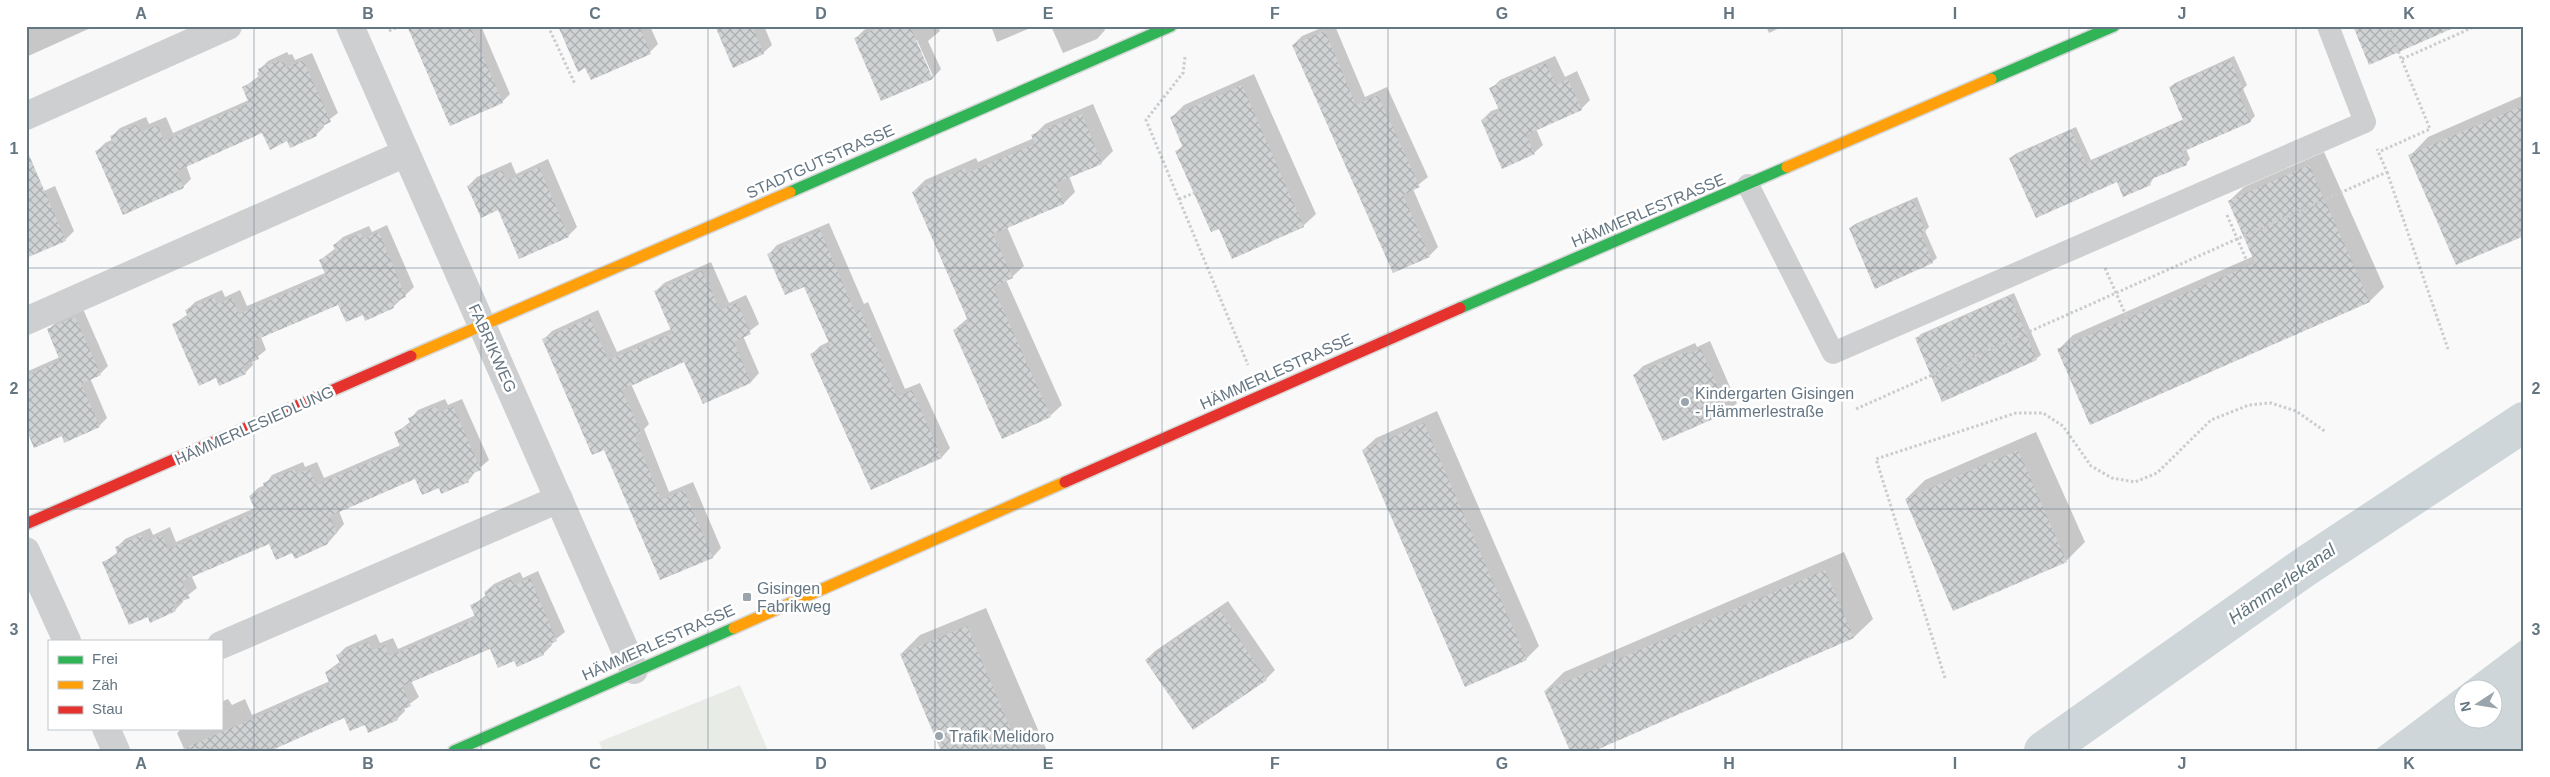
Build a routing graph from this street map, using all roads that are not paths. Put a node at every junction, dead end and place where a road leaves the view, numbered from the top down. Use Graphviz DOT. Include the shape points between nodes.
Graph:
graph roads {
  1 [pos="228,26"];
  2 [pos="350,26"];
  3 [pos="1171,26"];
  4 [pos="2114,26"];
  5 [pos="2328,26"];
  6 [pos="26,116"];
  7 [pos="406,153"];
  8 [pos="1748,185"];
  9 [pos="26,321"];
  10 [pos="483,326"];
  11 [pos="559,499"];
  12 [pos="26,524"];
  13 [pos="26,551"];
  14 [pos="66,640"];
  15 [pos="222,645"];
  16 [pos="634,670"];
  17 [pos="107,730"];
  18 [pos="480,745"];
  19 [pos="116,751"];
  20 [pos="454,751"];
  1 -- 6 [label="street"];
  2 -- 7 [label="street, FABRIKWEG"];
  3 -- 10 [label="street, STADTGUTSTRASSE"];
  4 -- 8 [label="street, HÄMMERLESTRASSE"];
  5 -- 8 [label="lane" via="2366,122 1833,353"];
  7 -- 9 [label="street"];
  7 -- 10 [label="street, FABRIKWEG"];
  8 -- 16 [label="street, HÄMMERLESTRASSE"];
  10 -- 11 [label="street, FABRIKWEG"];
  10 -- 12 [label="street, HÄMMERLESIEDLUNG"];
  11 -- 15 [label="street"];
  11 -- 16 [label="street, FABRIKWEG"];
  13 -- 14 [label="street"];
  16 -- 18 [label="street, HÄMMERLESTRASSE"];
  17 -- 19 [label="street"];
  18 -- 20 [label="street, HÄMMERLESTRASSE"];
}
